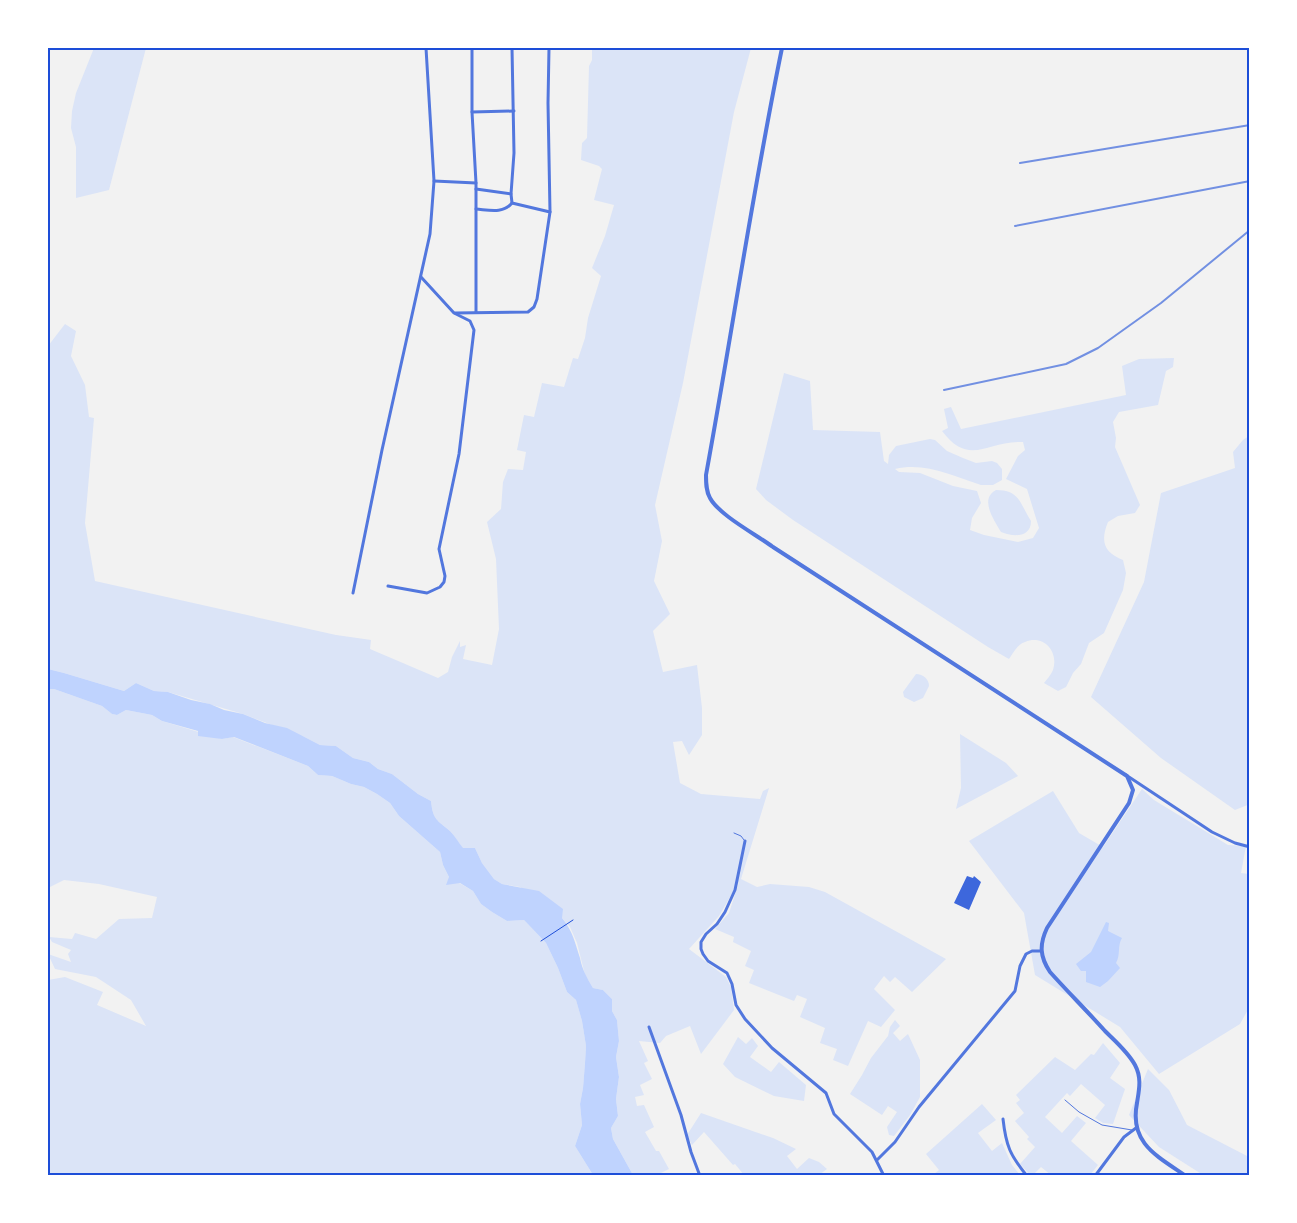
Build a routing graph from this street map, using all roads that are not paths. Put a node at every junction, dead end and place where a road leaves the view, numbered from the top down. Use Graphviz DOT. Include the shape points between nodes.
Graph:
graph roads {
  1 [pos="426,48"];
  2 [pos="472,48"];
  3 [pos="512,48"];
  4 [pos="549,48"];
  5 [pos="782,48"];
  6 [pos="514,111"];
  7 [pos="472,112"];
  8 [pos="434,181"];
  9 [pos="476,183"];
  10 [pos="476,189"];
  11 [pos="511,194"];
  12 [pos="512,203"];
  13 [pos="476,209"];
  14 [pos="550,212"];
  15 [pos="421,276"];
  16 [pos="476,312"];
  17 [pos="454,313"];
  18 [pos="388,586"];
  19 [pos="353,593"];
  20 [pos="1122,772"];
  21 [pos="734,834"];
  22 [pos="745,841"];
  23 [pos="1250,847"];
  24 [pos="1041,951"];
  25 [pos="649,1027"];
  26 [pos="1066,1100"];
  27 [pos="1003,1119"];
  28 [pos="1134,1129"];
  29 [pos="877,1160"];
  30 [pos="700,1176"];
  31 [pos="884,1176"];
  32 [pos="1027,1176"];
  33 [pos="1095,1176"];
  34 [pos="1186,1176"];
  1 -- 8 [label="street"];
  2 -- 7 [label="street"];
  3 -- 6 [label="street"];
  4 -- 14 [label="street"];
  5 -- 20 [label="street" via="706,475 710,498 722,512 773,547"];
  6 -- 7 [label="street"];
  6 -- 11 [label="street"];
  7 -- 9 [label="street"];
  8 -- 9 [label="street"];
  8 -- 15 [label="street" via="430,234"];
  9 -- 10 [label="street"];
  10 -- 11 [label="street"];
  10 -- 13 [label="street"];
  11 -- 12 [label="street"];
  12 -- 13 [label="street" via="501,211"];
  12 -- 14 [label="street"];
  13 -- 16 [label="street"];
  14 -- 16 [label="street" via="534,306 528,312"];
  15 -- 17 [label="street"];
  15 -- 19 [label="street"];
  16 -- 17 [label="street"];
  17 -- 18 [label="street" via="470,321 474,330 459,454 439,549 444,582 427,592"];
  20 -- 23 [label="street" via="1212,832"];
  20 -- 24 [label="street" via="1131,782 1132,797 1047,928"];
  21 -- 22 [label="lane"];
  22 -- 29 [label="street" via="735,890 726,912 701,942 701,949 708,960 727,974 736,1004 745,1019 772,1048 826,1093 834,1114"];
  24 -- 28 [label="street" via="1050,972 1135,1064 1140,1085"];
  24 -- 29 [label="street" via="1026,954 1015,991 919,1107 895,1142"];
  25 -- 30 [label="street"];
  26 -- 28 [label="lane" via="1102,1125"];
  27 -- 32 [label="street" via="1008,1148"];
  28 -- 33 [label="street" via="1124,1137"];
  28 -- 34 [label="street" via="1151,1151"];
  29 -- 31 [label="street"];
}
